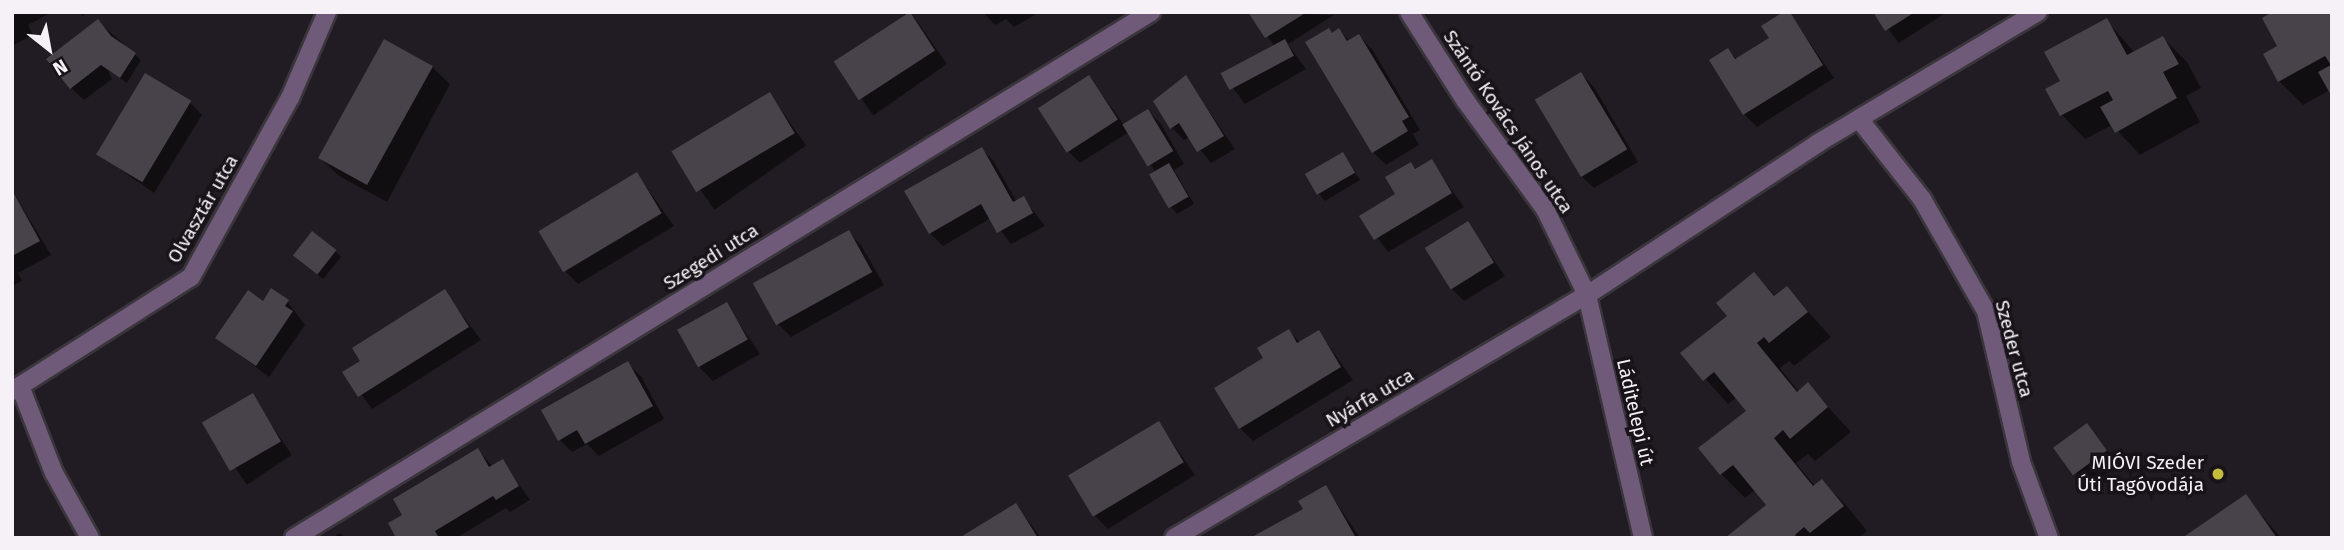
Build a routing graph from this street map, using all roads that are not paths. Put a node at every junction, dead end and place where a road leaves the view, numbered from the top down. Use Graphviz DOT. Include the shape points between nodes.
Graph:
graph roads {
  1 [pos="327,12"];
  2 [pos="1151,12"];
  3 [pos="1409,12"];
  4 [pos="2038,12"];
  5 [pos="1859,118"];
  6 [pos="1587,295"];
  7 [pos="16,389"];
  8 [pos="90,538"];
  9 [pos="294,538"];
  10 [pos="1174,538"];
  11 [pos="1643,538"];
  12 [pos="2049,538"];
  1 -- 7 [label="street, Olvasztár utca" via="290,98 191,277"];
  2 -- 9 [label="street, Szegedi utca"];
  3 -- 6 [label="street, Szántó Kovács János utca" via="1465,100 1545,209"];
  4 -- 5 [label="street"];
  5 -- 6 [label="street"];
  5 -- 12 [label="street, Szeder utca" via="1922,199 1986,311 2021,462"];
  6 -- 10 [label="street, Nyárfa utca"];
  6 -- 11 [label="street, Láditelepi út"];
  7 -- 8 [label="street"];
}
